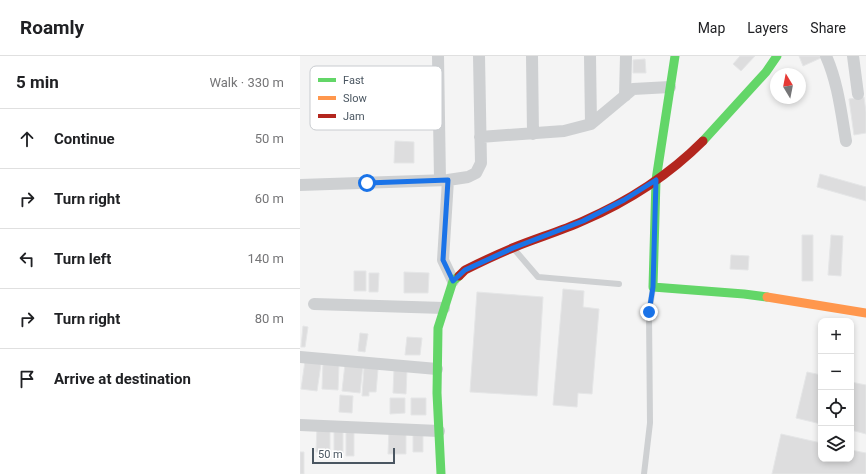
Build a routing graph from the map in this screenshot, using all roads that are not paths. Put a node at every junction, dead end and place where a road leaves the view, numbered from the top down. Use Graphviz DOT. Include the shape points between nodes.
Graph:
graph roads {
  1 [pos="438,56"];
  2 [pos="479,56"];
  3 [pos="532,56"];
  4 [pos="590,56"];
  5 [pos="626,56"];
  6 [pos="675,56"];
  7 [pos="777,56"];
  8 [pos="826,56"];
  9 [pos="853,56"];
  10 [pos="438,66"];
  11 [pos="670,87"];
  12 [pos="858,94"];
  13 [pos="625,96"];
  14 [pos="591,124"];
  15 [pos="442,130"];
  16 [pos="532,134"];
  17 [pos="480,137"];
  18 [pos="846,141"];
  19 [pos="444,180"];
  20 [pos="656,180"];
  21 [pos="300,185"];
  22 [pos="513,248"];
  23 [pos="453,281"];
  24 [pos="619,284"];
  25 [pos="653,287"];
  26 [pos="314,304"];
  27 [pos="444,308"];
  28 [pos="866,313"];
  29 [pos="300,357"];
  30 [pos="437,369"];
  31 [pos="300,425"];
  32 [pos="439,431"];
  33 [pos="441,474"];
  34 [pos="644,474"];
  1 -- 10 [label="street"];
  2 -- 17 [label="street"];
  3 -- 16 [label="street"];
  4 -- 14 [label="street"];
  5 -- 13 [label="street"];
  6 -- 11 [label="main road"];
  7 -- 20 [label="main road" via="715,129 686,158"];
  8 -- 18 [label="street" via="837,88"];
  9 -- 12 [label="street"];
  11 -- 13 [label="street" via="633,89"];
  11 -- 20 [label="main road"];
  13 -- 14 [label="street"];
  14 -- 16 [label="street" via="564,131"];
  15 -- 19 [label="street"];
  16 -- 17 [label="street"];
  17 -- 19 [label="street" via="481,163 476,173 468,177"];
  19 -- 21 [label="street"];
  19 -- 23 [label="street" via="443,260"];
  20 -- 22 [label="main road" via="583,221"];
  20 -- 25 [label="main road"];
  22 -- 23 [label="main road" via="465,270"];
  22 -- 24 [label="lane" via="538,277"];
  23 -- 27 [label="main road"];
  25 -- 28 [label="main road" via="744,294"];
  25 -- 34 [label="lane" via="649,312 650,423"];
  26 -- 27 [label="street"];
  27 -- 30 [label="main road" via="438,328"];
  29 -- 30 [label="street"];
  30 -- 32 [label="main road"];
  31 -- 32 [label="street"];
  32 -- 33 [label="main road"];
}
